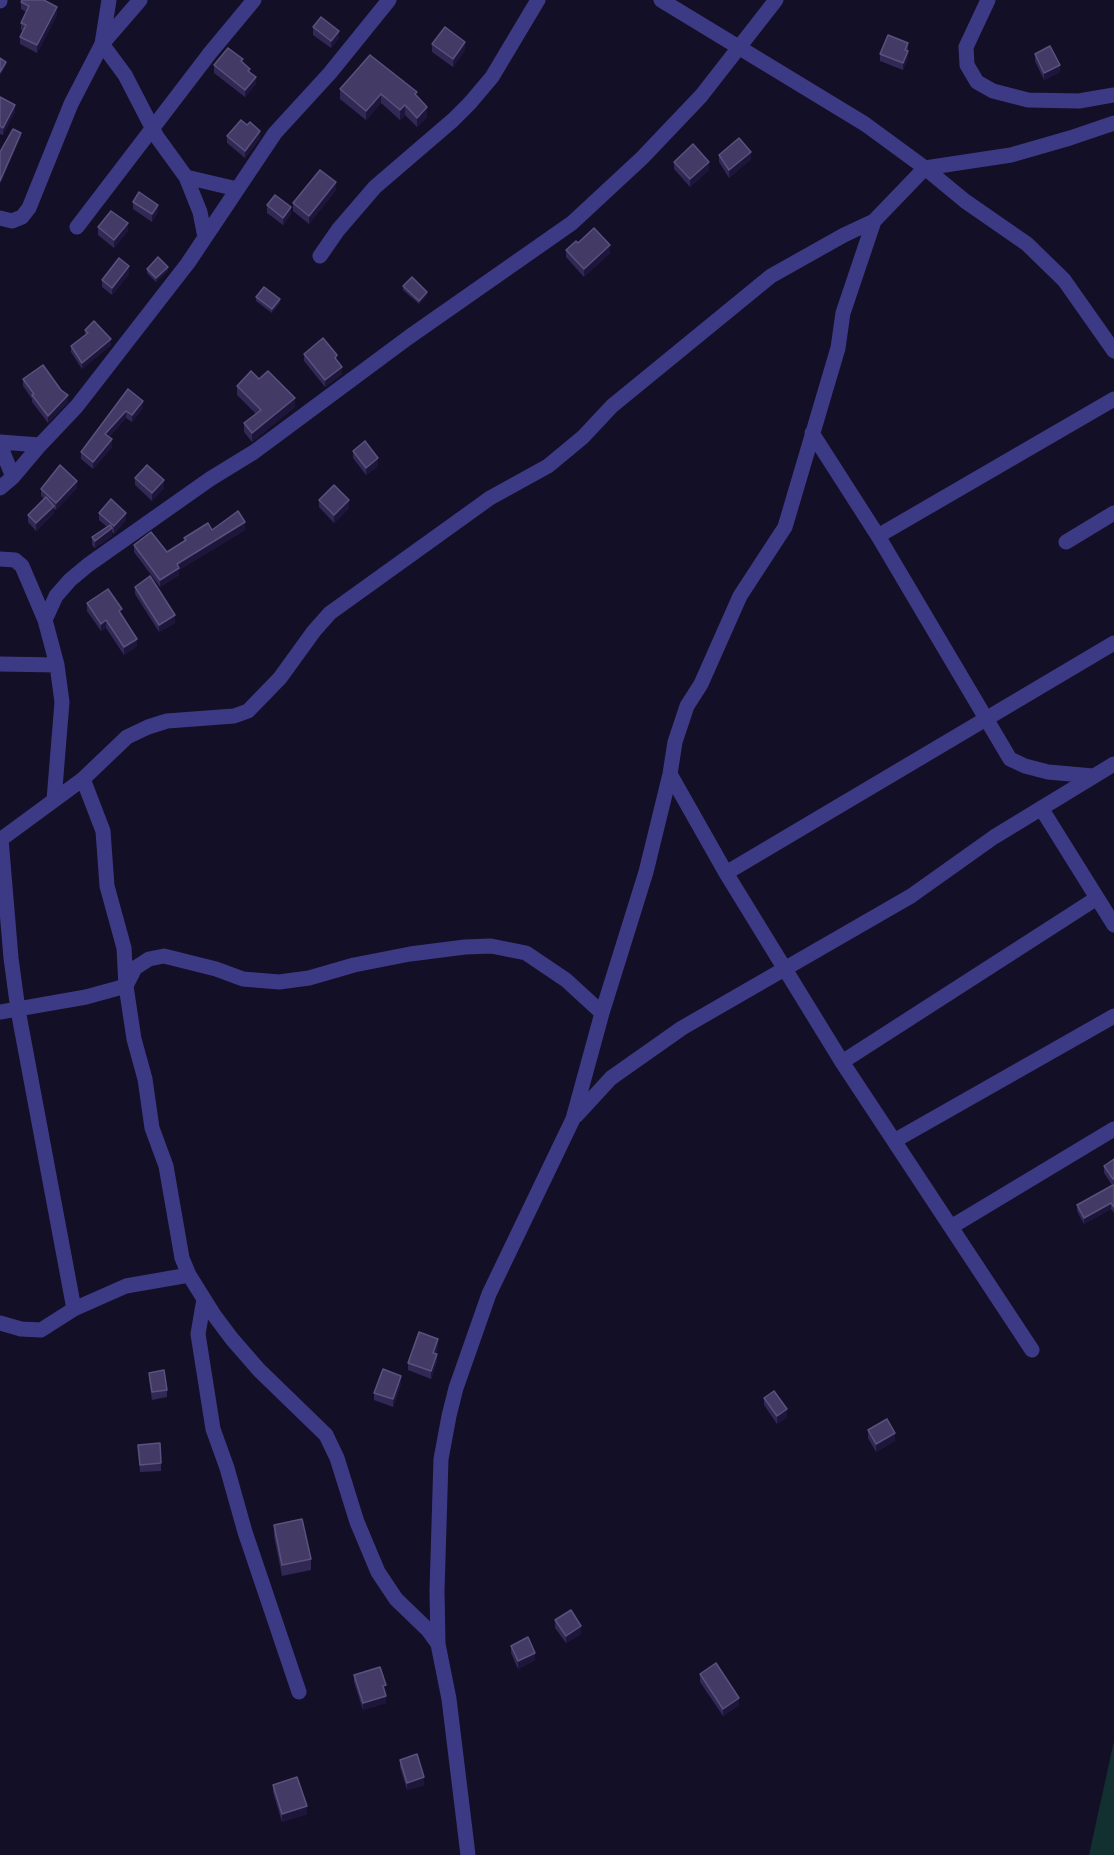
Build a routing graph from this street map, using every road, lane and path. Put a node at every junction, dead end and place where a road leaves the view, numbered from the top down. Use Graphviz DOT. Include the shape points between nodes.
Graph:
graph roads {
  1 [pos="109,0"];
  2 [pos="140,0"];
  3 [pos="254,0"];
  4 [pos="389,0"];
  5 [pos="538,0"];
  6 [pos="661,0"];
  7 [pos="776,0"];
  8 [pos="988,0"];
  9 [pos="102,44"];
  10 [pos="740,48"];
  11 [pos="1114,95"];
  12 [pos="1114,123"];
  13 [pos="153,128"];
  14 [pos="925,168"];
  15 [pos="186,177"];
  16 [pos="237,189"];
  17 [pos="0,218"];
  18 [pos="874,221"];
  19 [pos="78,227"];
  20 [pos="206,237"];
  21 [pos="320,256"];
  22 [pos="1114,351"];
  23 [pos="1114,399"];
  24 [pos="812,433"];
  25 [pos="0,443"];
  26 [pos="40,445"];
  27 [pos="13,477"];
  28 [pos="0,488"];
  29 [pos="1114,513"];
  30 [pos="878,536"];
  31 [pos="1065,543"];
  32 [pos="0,560"];
  33 [pos="45,620"];
  34 [pos="1114,643"];
  35 [pos="0,664"];
  36 [pos="57,665"];
  37 [pos="985,720"];
  38 [pos="1114,764"];
  39 [pos="670,774"];
  40 [pos="1093,776"];
  41 [pos="83,779"];
  42 [pos="54,800"];
  43 [pos="1041,808"];
  44 [pos="1,840"];
  45 [pos="726,873"];
  46 [pos="1097,898"];
  47 [pos="1114,925"];
  48 [pos="785,967"];
  49 [pos="126,986"];
  50 [pos="18,1010"];
  51 [pos="0,1012"];
  52 [pos="602,1013"];
  53 [pos="1114,1016"];
  54 [pos="842,1062"];
  55 [pos="573,1119"];
  56 [pos="1114,1129"];
  57 [pos="894,1141"];
  58 [pos="951,1227"];
  59 [pos="189,1275"];
  60 [pos="204,1299"];
  61 [pos="74,1309"];
  62 [pos="0,1323"];
  63 [pos="1032,1350"];
  64 [pos="438,1644"];
  65 [pos="298,1692"];
  66 [pos="468,1855"];
  1 -- 9 [label="street"];
  2 -- 9 [label="street"];
  3 -- 13 [label="street"];
  4 -- 16 [label="street" via="276,133"];
  5 -- 21 [label="street" via="492,77 470,103 375,187"];
  6 -- 10 [label="street"];
  7 -- 10 [label="street"];
  8 -- 11 [label="street" via="966,47 967,65 977,82 993,91 1028,100 1079,101"];
  9 -- 13 [label="street" via="125,75"];
  9 -- 17 [label="street" via="71,104 29,208 12,221"];
  10 -- 14 [label="street" via="865,124"];
  10 -- 33 [label="street" via="642,158 572,223 399,343 254,452 88,565 56,596"];
  12 -- 14 [label="street" via="1011,155"];
  13 -- 15 [label="street"];
  13 -- 19 [label="street"];
  14 -- 18 [label="street"];
  14 -- 22 [label="street" via="1028,244 1064,280"];
  15 -- 16 [label="street"];
  15 -- 20 [label="street"];
  16 -- 20 [label="street"];
  18 -- 24 [label="street" via="843,313 838,348"];
  18 -- 41 [label="street" via="771,276 612,406 548,466 490,498 330,613 280,678 248,711 148,727 127,737"];
  20 -- 26 [label="street" via="78,406"];
  23 -- 30 [label="street"];
  24 -- 30 [label="street"];
  24 -- 39 [label="street" via="784,526 740,596 701,684 687,706"];
  25 -- 26 [label="street"];
  25 -- 27 [label="street"];
  26 -- 27 [label="street"];
  27 -- 28 [label="street"];
  29 -- 31 [label="street"];
  30 -- 37 [label="street"];
  32 -- 33 [label="street" via="15,560 22,566"];
  33 -- 36 [label="street"];
  34 -- 37 [label="street"];
  35 -- 36 [label="street"];
  36 -- 42 [label="street" via="62,702"];
  37 -- 40 [label="street" via="1010,759 1048,772"];
  37 -- 45 [label="street"];
  38 -- 40 [label="street"];
  39 -- 45 [label="street"];
  39 -- 52 [label="street" via="646,872"];
  40 -- 43 [label="street"];
  41 -- 42 [label="street"];
  41 -- 49 [label="street" via="103,831 108,886 124,948"];
  42 -- 44 [label="street"];
  43 -- 46 [label="street"];
  43 -- 48 [label="street" via="911,896"];
  44 -- 50 [label="street"];
  45 -- 48 [label="street"];
  46 -- 47 [label="street"];
  46 -- 54 [label="street"];
  48 -- 54 [label="street"];
  48 -- 55 [label="street" via="682,1028 611,1078"];
  49 -- 50 [label="street"];
  49 -- 52 [label="street" via="135,968 148,959 164,957 243,979 279,982 410,954 491,946 526,953 566,980"];
  49 -- 59 [label="street" via="152,1128 166,1166 177,1234"];
  50 -- 51 [label="street"];
  50 -- 61 [label="street"];
  52 -- 55 [label="street"];
  53 -- 57 [label="street"];
  54 -- 57 [label="street"];
  55 -- 64 [label="street" via="489,1294 449,1416 440,1483"];
  56 -- 58 [label="street"];
  57 -- 58 [label="street"];
  58 -- 63 [label="street"];
  59 -- 60 [label="street"];
  59 -- 61 [label="street" via="126,1286"];
  60 -- 64 [label="street" via="259,1370 326,1435 378,1572 396,1599"];
  60 -- 65 [label="street" via="198,1334 213,1429"];
  61 -- 62 [label="street" via="41,1330"];
  64 -- 66 [label="street" via="449,1698"];
}
